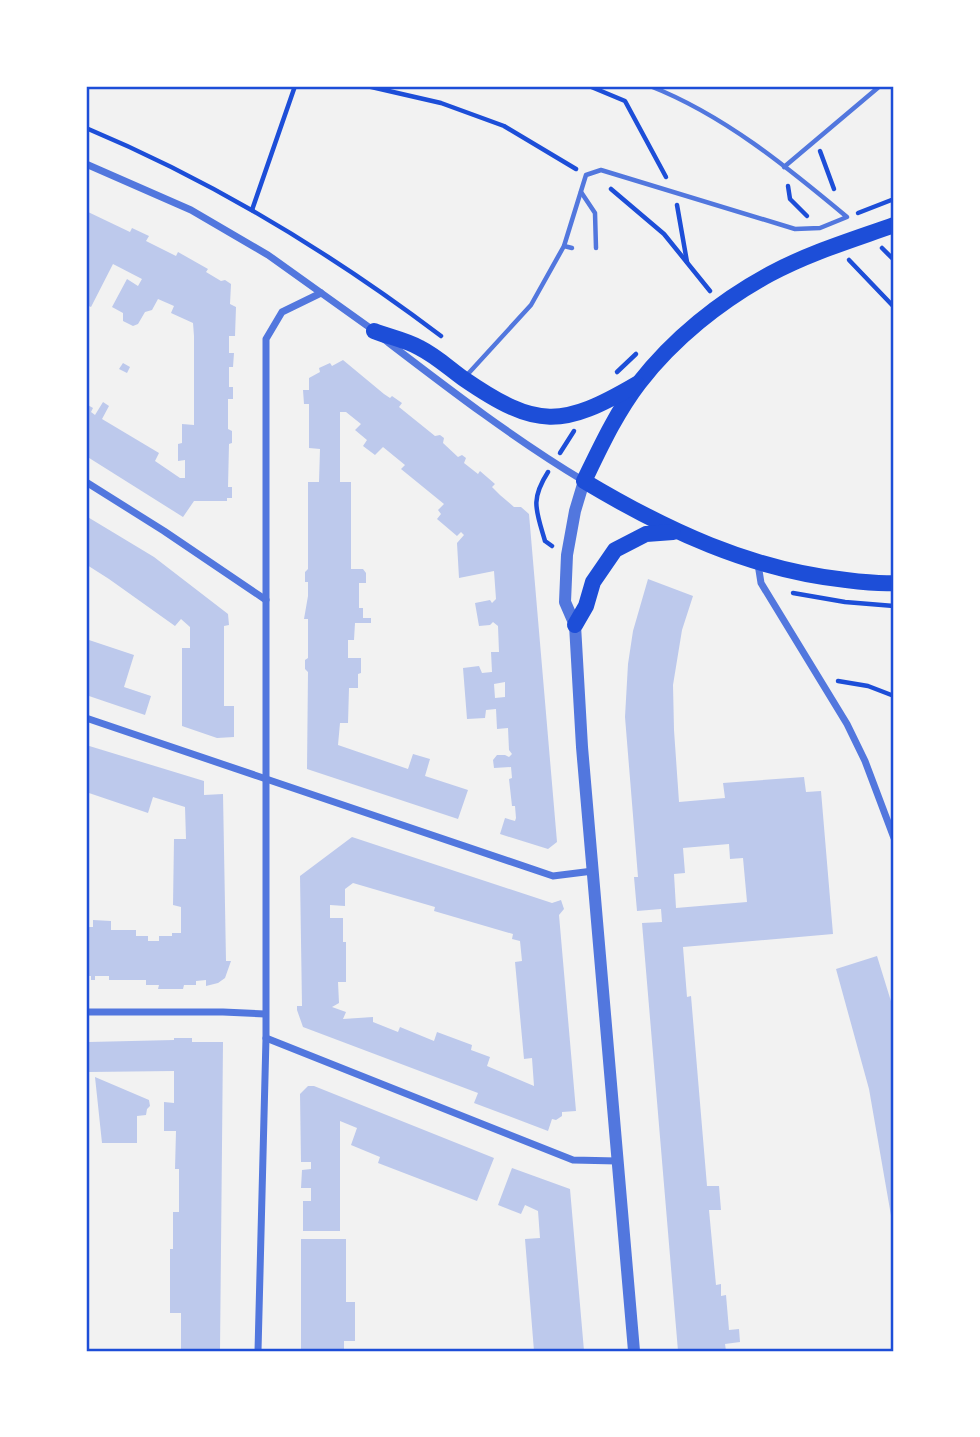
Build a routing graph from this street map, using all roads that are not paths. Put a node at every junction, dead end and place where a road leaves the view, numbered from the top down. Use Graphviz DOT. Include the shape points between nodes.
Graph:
graph roads {
  1 [pos="650,86"];
  2 [pos="880,86"];
  3 [pos="86,164"];
  4 [pos="784,167"];
  5 [pos="581,191"];
  6 [pos="894,225"];
  7 [pos="564,246"];
  8 [pos="572,248"];
  9 [pos="596,248"];
  10 [pos="321,293"];
  11 [pos="374,331"];
  12 [pos="639,383"];
  13 [pos="459,386"];
  14 [pos="584,481"];
  15 [pos="86,482"];
  16 [pos="676,532"];
  17 [pos="758,564"];
  18 [pos="894,583"];
  19 [pos="265,600"];
  20 [pos="575,625"];
  21 [pos="86,718"];
  22 [pos="266,778"];
  23 [pos="894,838"];
  24 [pos="593,871"];
  25 [pos="86,1012"];
  26 [pos="265,1014"];
  27 [pos="266,1038"];
  28 [pos="617,1161"];
  29 [pos="258,1351"];
  30 [pos="634,1351"];
  1 -- 4 [label="lane" via="725,124"];
  2 -- 4 [label="lane"];
  3 -- 10 [label="street" via="191,210 268,255"];
  4 -- 5 [label="lane" via="847,217 820,228 796,229 601,170 586,175"];
  5 -- 7 [label="lane"];
  5 -- 9 [label="lane" via="595,213"];
  6 -- 12 [label="highway" via="808,257 724,301"];
  7 -- 8 [label="lane"];
  7 -- 13 [label="lane" via="531,305"];
  10 -- 11 [label="street"];
  10 -- 19 [label="street" via="282,312 266,339"];
  11 -- 13 [label="highway" via="420,348"];
  12 -- 13 [label="highway" via="584,412 550,417 525,415"];
  12 -- 14 [label="highway"];
  13 -- 14 [label="street" via="554,463"];
  14 -- 16 [label="highway"];
  14 -- 20 [label="street" via="568,555 565,602"];
  15 -- 19 [label="street"];
  16 -- 17 [label="highway"];
  16 -- 20 [label="highway" via="646,534 615,550 593,582"];
  17 -- 18 [label="highway" via="809,576"];
  17 -- 23 [label="street" via="761,583 820,677 865,761"];
  19 -- 22 [label="street"];
  20 -- 24 [label="street"];
  21 -- 22 [label="street"];
  22 -- 24 [label="street" via="553,876"];
  22 -- 26 [label="street"];
  24 -- 28 [label="street"];
  25 -- 26 [label="street"];
  26 -- 27 [label="street"];
  27 -- 28 [label="street" via="573,1160"];
  27 -- 29 [label="street"];
  28 -- 30 [label="street"];
}
